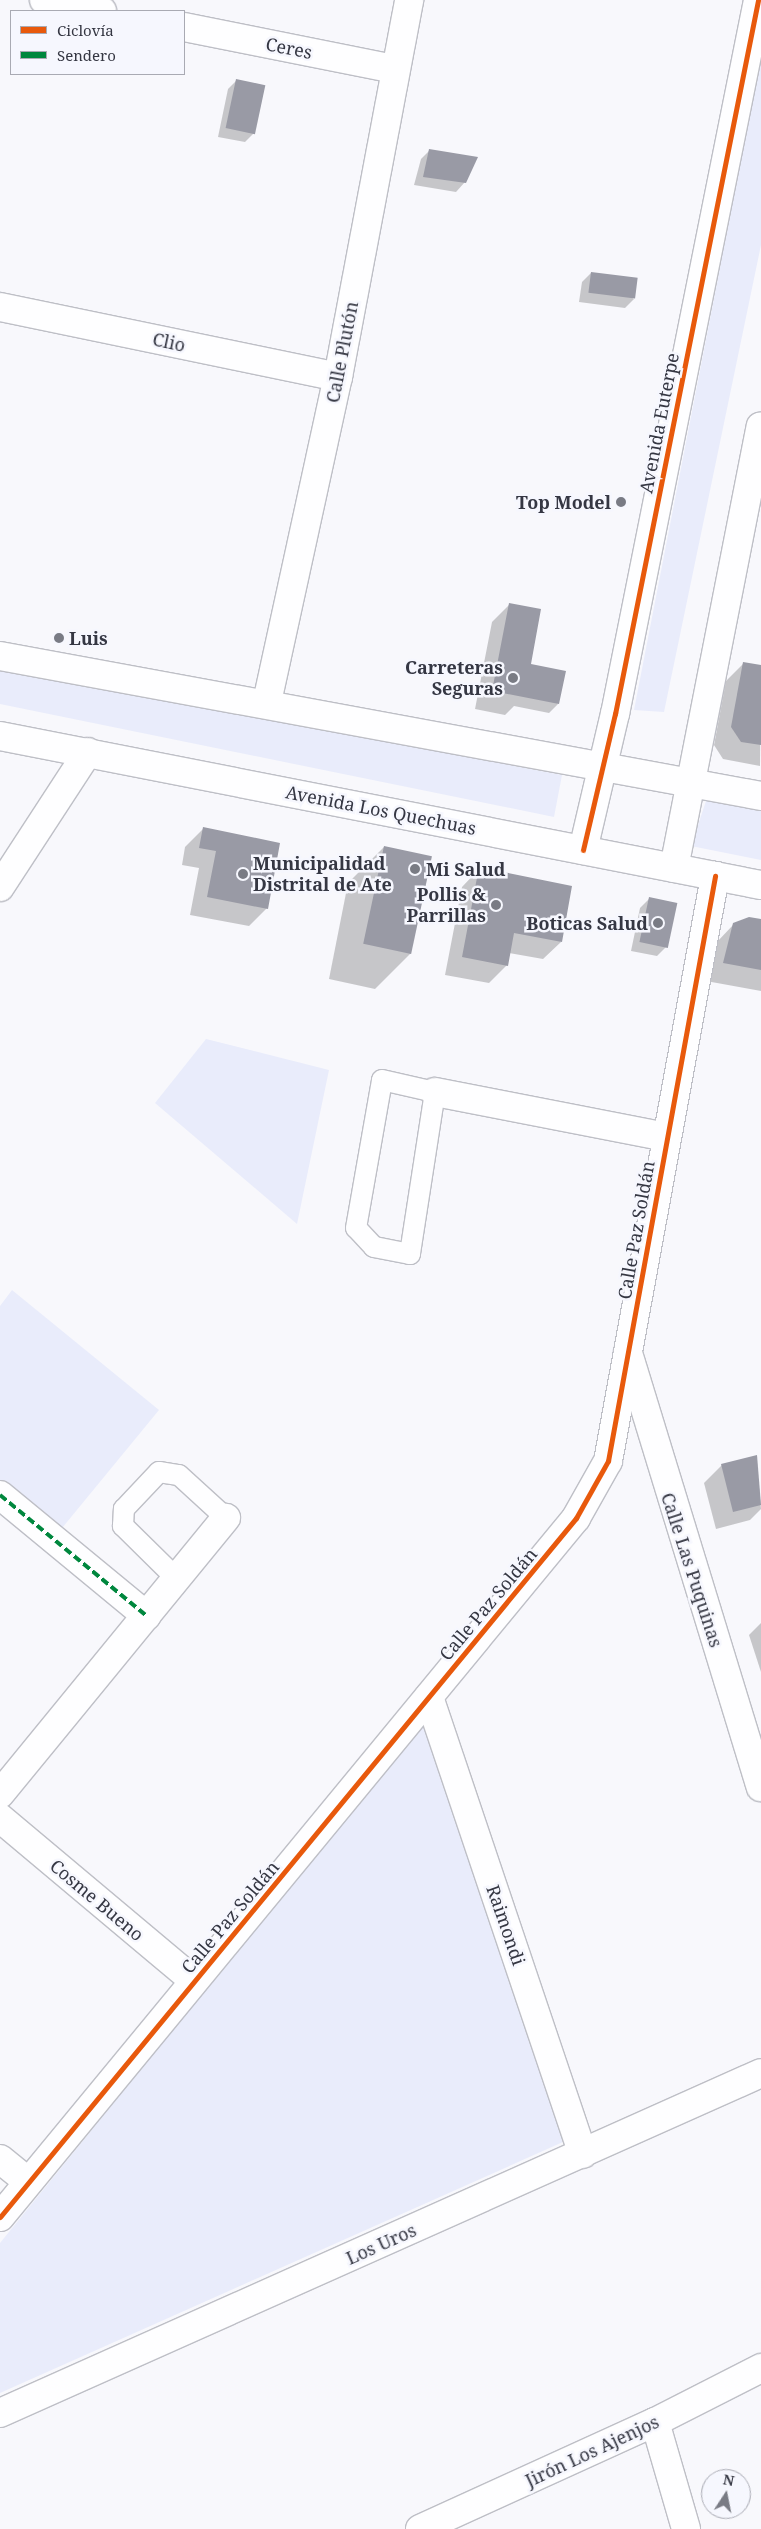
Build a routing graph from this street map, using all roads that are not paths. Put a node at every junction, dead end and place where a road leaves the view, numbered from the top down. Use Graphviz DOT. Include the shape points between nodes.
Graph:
graph roads {
  1 [pos="44,0"];
  2 [pos="410,0"];
  3 [pos="758,0"];
  4 [pos="97,10"];
  5 [pos="185,27"];
  6 [pos="395,69"];
  7 [pos="0,307"];
  8 [pos="338,377"];
  9 [pos="761,426"];
  10 [pos="0,656"];
  11 [pos="267,702"];
  12 [pos="0,736"];
  13 [pos="88,752"];
  14 [pos="604,767"];
  15 [pos="692,784"];
  16 [pos="761,796"];
  17 [pos="583,850"];
  18 [pos="674,868"];
  19 [pos="715,876"];
  20 [pos="761,885"];
  21 [pos="0,887"];
  22 [pos="435,1092"];
  23 [pos="667,1137"];
  24 [pos="628,1353"];
  25 [pos="0,1495"];
  26 [pos="226,1518"];
  27 [pos="177,1579"];
  28 [pos="147,1616"];
  29 [pos="429,1697"];
  30 [pos="761,1787"];
  31 [pos="0,1794"];
  32 [pos="0,1818"];
  33 [pos="194,1981"];
  34 [pos="761,2073"];
  35 [pos="583,2154"];
  36 [pos="0,2159"];
  37 [pos="28,2182"];
  38 [pos="0,2217"];
  39 [pos="761,2368"];
  40 [pos="0,2413"];
  41 [pos="655,2422"];
  42 [pos="420,2529"];
  43 [pos="686,2529"];
  1 -- 4 [label="street"];
  2 -- 6 [label="street, Calle Plutón"];
  3 -- 14 [label="street, Avenida Euterpe"];
  5 -- 6 [label="street, Ceres"];
  6 -- 8 [label="street, Calle Plutón"];
  7 -- 8 [label="street, Clio"];
  8 -- 11 [label="street, Calle Plutón"];
  9 -- 15 [label="street"];
  10 -- 11 [label="street"];
  11 -- 14 [label="street"];
  12 -- 13 [label="street, Avenida Los Quechuas"];
  13 -- 17 [label="street, Avenida Los Quechuas"];
  13 -- 21 [label="street"];
  14 -- 15 [label="street"];
  14 -- 17 [label="street, Avenida Euterpe"];
  15 -- 16 [label="street"];
  15 -- 18 [label="street"];
  17 -- 18 [label="street, Avenida Los Quechuas"];
  18 -- 19 [label="street, Avenida Los Quechuas"];
  19 -- 20 [label="street, Avenida Los Quechuas"];
  19 -- 23 [label="street, Calle Paz Soldán"];
  22 -- 22 [label="lane" via="410,1254 374,1247 356,1228 382,1080"];
  22 -- 23 [label="street"];
  23 -- 24 [label="street, Calle Paz Soldán"];
  24 -- 29 [label="street, Calle Paz Soldán" via="608,1461 576,1518"];
  24 -- 30 [label="street, Calle Las Puquinas"];
  25 -- 28 [label="street"];
  26 -- 27 [label="street"];
  26 -- 27 [label="lane" via="179,1475 159,1472 124,1509 123,1526"];
  27 -- 28 [label="street"];
  28 -- 31 [label="street"];
  29 -- 33 [label="street, Calle Paz Soldán"];
  29 -- 35 [label="street, Raimondi"];
  32 -- 33 [label="street, Cosme Bueno"];
  33 -- 37 [label="street, Calle Paz Soldán"];
  34 -- 35 [label="street, Los Uros"];
  35 -- 40 [label="street, Los Uros"];
  36 -- 37 [label="street"];
  37 -- 38 [label="street, Calle Paz Soldán"];
  39 -- 41 [label="street, Jirón Los Ajenjos"];
  41 -- 42 [label="street, Jirón Los Ajenjos"];
  41 -- 43 [label="street"];
}
